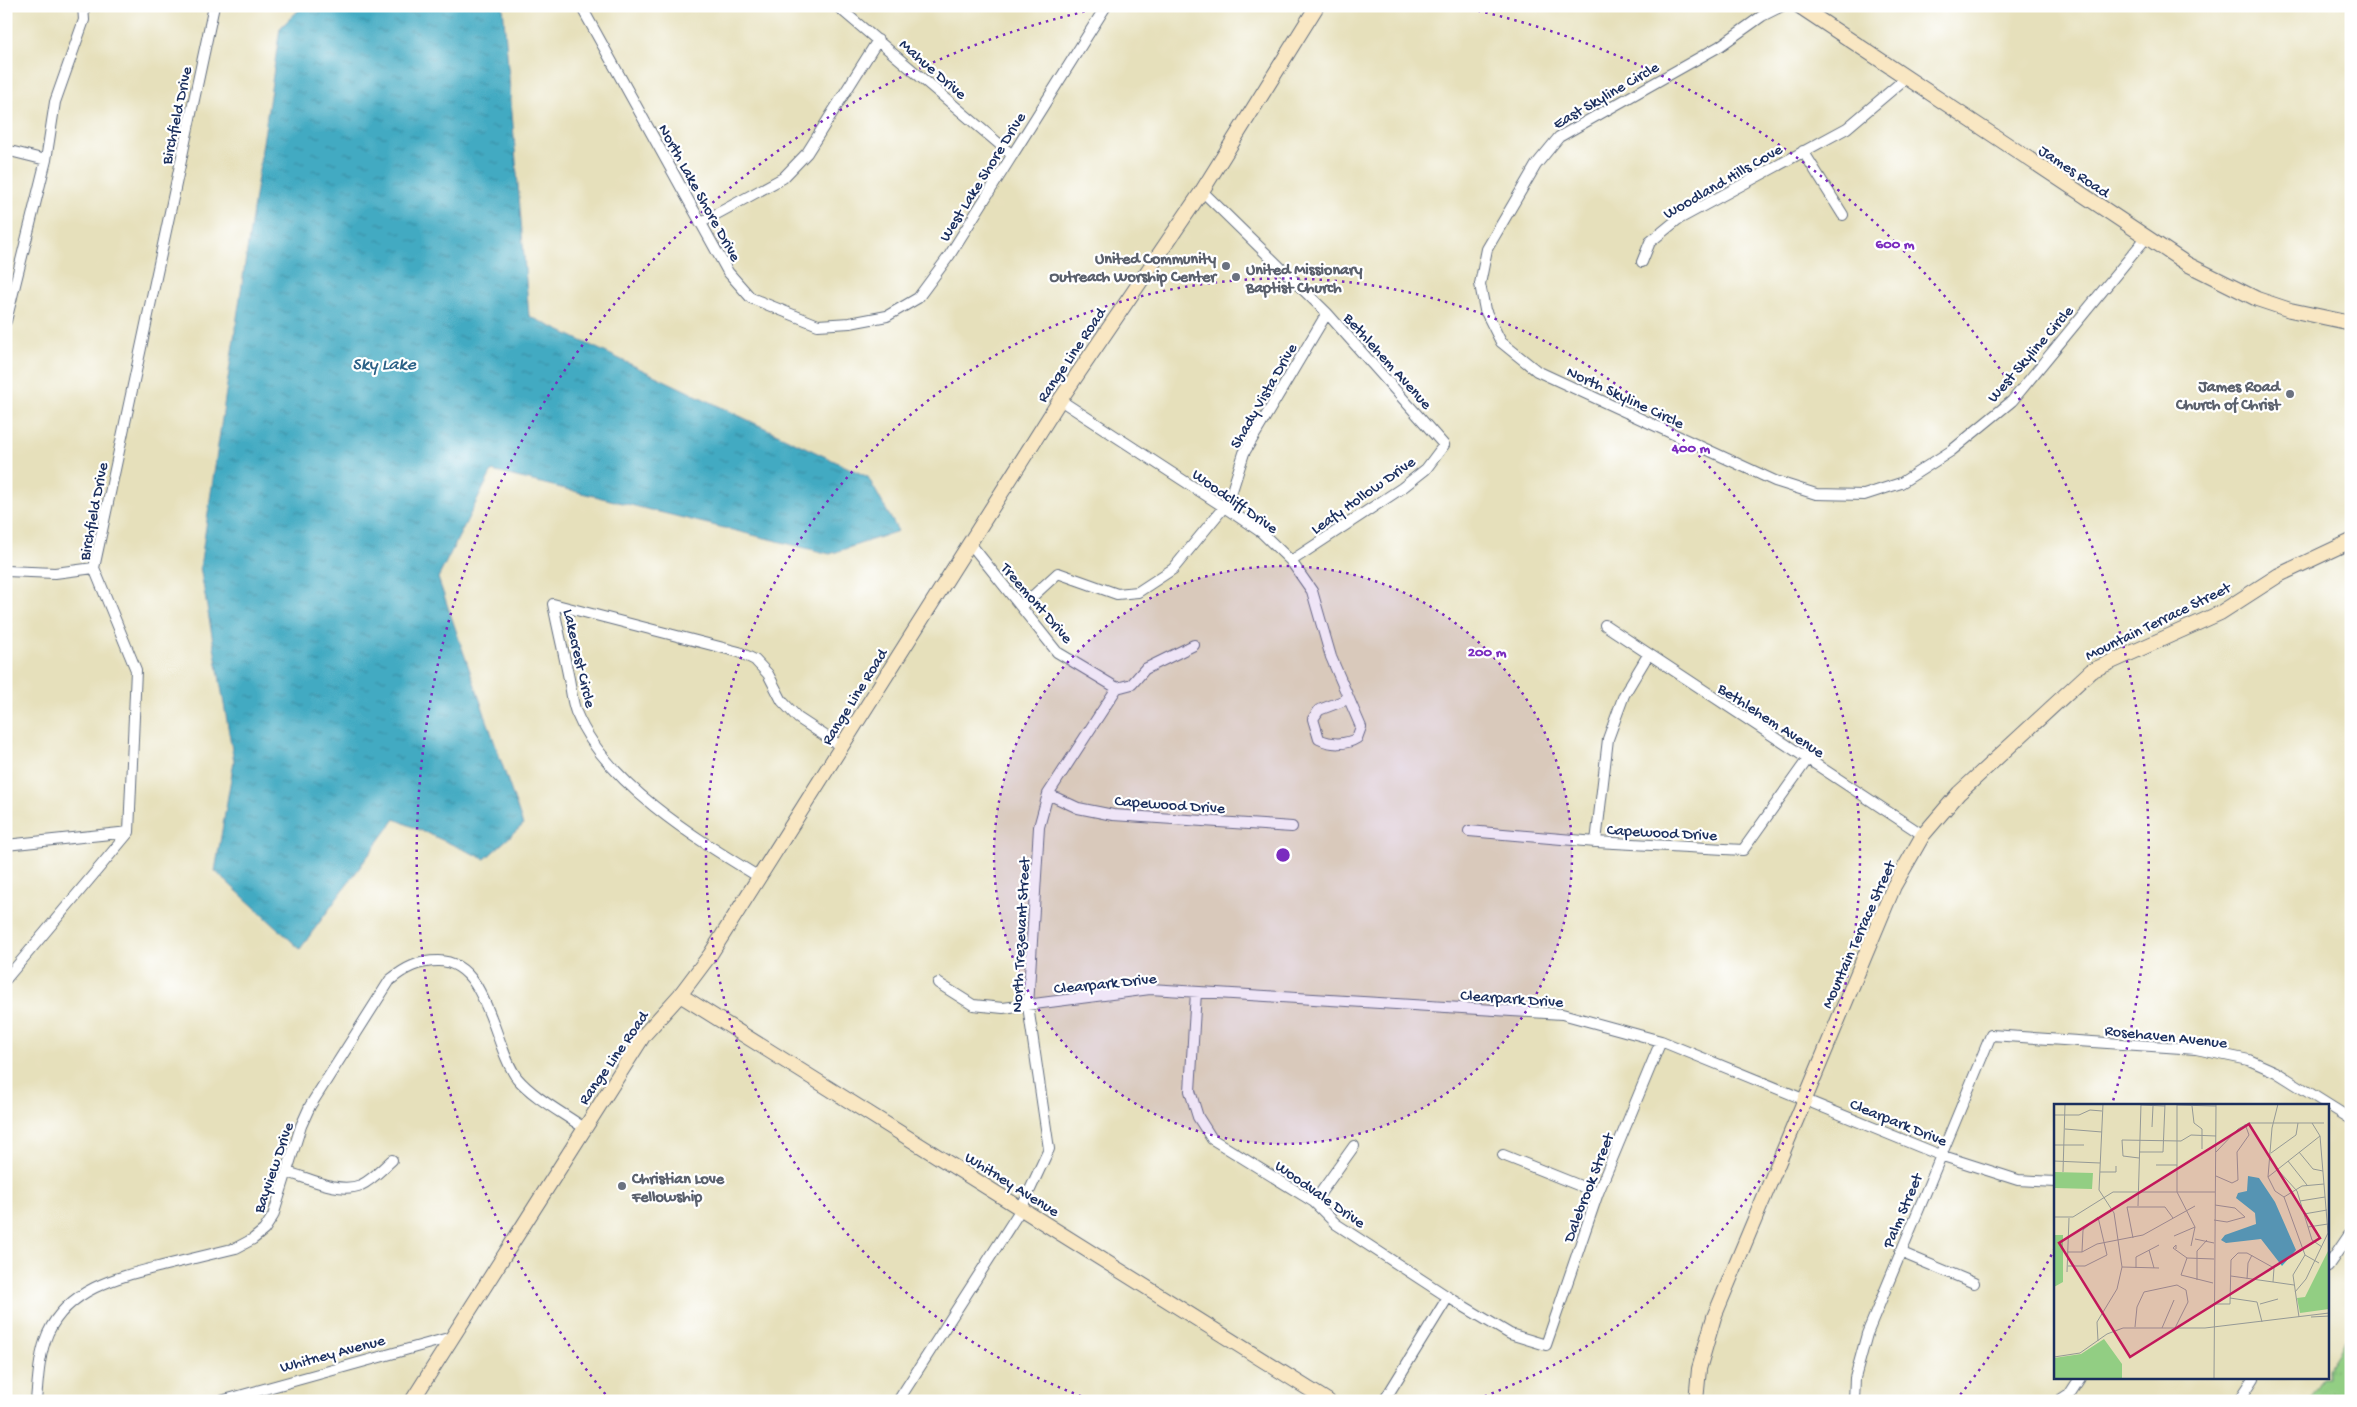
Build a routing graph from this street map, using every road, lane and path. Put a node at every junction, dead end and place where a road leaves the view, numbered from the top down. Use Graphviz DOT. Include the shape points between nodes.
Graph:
graph roads {
  1 [pos="83,6"];
  2 [pos="214,6"];
  3 [pos="580,6"];
  4 [pos="837,6"];
  5 [pos="1106,6"];
  6 [pos="1317,6"];
  7 [pos="1782,6"];
  8 [pos="1799,6"];
  9 [pos="878,40"];
  10 [pos="1906,78"];
  11 [pos="6,150"];
  12 [pos="1803,151"];
  13 [pos="1011,154"];
  14 [pos="46,160"];
  15 [pos="1202,191"];
  16 [pos="1843,215"];
  17 [pos="700,223"];
  18 [pos="2146,238"];
  19 [pos="1642,262"];
  20 [pos="9,300"];
  21 [pos="1485,310"];
  22 [pos="1327,313"];
  23 [pos="6,322"];
  24 [pos="850,323"];
  25 [pos="2351,323"];
  26 [pos="1060,400"];
  27 [pos="1444,445"];
  28 [pos="1864,495"];
  29 [pos="1224,507"];
  30 [pos="2351,541"];
  31 [pos="969,542"];
  32 [pos="1291,561"];
  33 [pos="94,568"];
  34 [pos="6,571"];
  35 [pos="1021,607"];
  36 [pos="1605,625"];
  37 [pos="1194,645"];
  38 [pos="1648,655"];
  39 [pos="1117,688"];
  40 [pos="1348,698"];
  41 [pos="842,747"];
  42 [pos="1807,760"];
  43 [pos="1048,794"];
  44 [pos="1292,828"];
  45 [pos="1469,831"];
  46 [pos="128,832"];
  47 [pos="1924,835"];
  48 [pos="1596,842"];
  49 [pos="6,845"];
  50 [pos="760,877"];
  51 [pos="6,979"];
  52 [pos="938,983"];
  53 [pos="1196,992"];
  54 [pos="680,995"];
  55 [pos="1028,1006"];
  56 [pos="1991,1035"];
  57 [pos="1661,1041"];
  58 [pos="1805,1099"];
  59 [pos="2327,1104"];
  60 [pos="2330,1106"];
  61 [pos="2351,1119"];
  62 [pos="584,1128"];
  63 [pos="1354,1146"];
  64 [pos="1503,1155"];
  65 [pos="1940,1155"];
  66 [pos="392,1160"];
  67 [pos="287,1172"];
  68 [pos="2054,1182"];
  69 [pos="1598,1193"];
  70 [pos="1314,1202"];
  71 [pos="1020,1209"];
  72 [pos="2351,1232"];
  73 [pos="1900,1252"];
  74 [pos="2330,1263"];
  75 [pos="1974,1283"];
  76 [pos="1448,1297"];
  77 [pos="452,1337"];
  78 [pos="1546,1345"];
  79 [pos="2079,1380"];
  80 [pos="2253,1380"];
  81 [pos="36,1401"];
  82 [pos="221,1401"];
  83 [pos="412,1401"];
  84 [pos="898,1401"];
  85 [pos="1328,1401"];
  86 [pos="1384,1401"];
  87 [pos="1696,1401"];
  88 [pos="1854,1401"];
  89 [pos="2060,1401"];
  90 [pos="2239,1401"];
  1 -- 14 [label="street" via="84,20 55,102"];
  2 -- 33 [label="street, Birchfield Drive"];
  3 -- 17 [label="street, North Lake Shore Drive"];
  4 -- 9 [label="street, Mahue Drive"];
  5 -- 13 [label="street, West Lake Shore Drive"];
  6 -- 15 [label="main road, Range Line Road"];
  7 -- 21 [label="street, East Skyline Circle" via="1720,46 1559,137 1536,164 1487,249 1480,284"];
  8 -- 10 [label="main road, James Road"];
  9 -- 13 [label="street, Mahue Drive"];
  9 -- 17 [label="street" via="807,153 783,178"];
  10 -- 12 [label="street, Woodland Hills Cove" via="1846,128"];
  10 -- 18 [label="main road, James Road"];
  11 -- 14 [label="street"];
  12 -- 16 [label="street, Woodland Hills Cove"];
  12 -- 19 [label="street, Woodland Hills Cove" via="1677,220 1650,242"];
  13 -- 24 [label="street, West Lake Shore Drive" via="949,256 918,298 887,316"];
  14 -- 20 [label="street"];
  15 -- 22 [label="street, Bethlehem Avenue"];
  15 -- 26 [label="main road, Range Line Road"];
  17 -- 24 [label="street, North Lake Shore Drive" via="728,272 751,298 818,325"];
  18 -- 25 [label="main road, James Road" via="2187,264 2257,299"];
  18 -- 28 [label="street, West Skyline Circle" via="2012,401 1951,451 1900,483"];
  20 -- 23 [label="street"];
  21 -- 28 [label="street, North Skyline Circle" via="1501,342 1537,371 1775,481 1816,494"];
  22 -- 27 [label="street, Bethlehem Avenue"];
  22 -- 29 [label="street, Shady Vista Drive" via="1244,453"];
  26 -- 29 [label="street, Woodcliff Drive"];
  26 -- 31 [label="main road, Range Line Road"];
  27 -- 32 [label="street, Leafy Hollow Drive" via="1426,469 1402,488"];
  29 -- 32 [label="street, Woodcliff Drive" via="1261,532"];
  29 -- 35 [label="street, Shady Vista Drive" via="1173,569 1138,592 1116,594 1058,573"];
  30 -- 47 [label="main road, Mountain Terrace Street" via="2279,575 2220,613 2091,671 1959,793"];
  31 -- 35 [label="street, Treemont Drive"];
  31 -- 41 [label="main road, Range Line Road"];
  32 -- 40 [label="street, Woodcliff Drive" via="1312,591 1331,658"];
  33 -- 34 [label="street" via="55,573"];
  33 -- 46 [label="street, Birchfield Drive" via="136,670"];
  35 -- 39 [label="street, Treemont Drive" via="1058,652"];
  36 -- 38 [label="street, Bethlehem Avenue"];
  37 -- 39 [label="street" via="1145,670 1132,684"];
  38 -- 42 [label="street, Bethlehem Avenue"];
  38 -- 48 [label="street" via="1624,695 1608,738"];
  39 -- 43 [label="street, North Trezevant Street"];
  40 -- 40 [label="street, Woodcliff Drive" via="1319,710 1313,719 1320,739 1328,743 1350,742 1358,738 1361,728"];
  41 -- 50 [label="main road, Range Line Road"];
  41 -- 50 [label="street, Lakecrest Circle" via="798,718 782,701 768,674 754,660 738,652 553,604 575,710 590,741 609,765 652,803 705,844"];
  42 -- 47 [label="street, Bethlehem Avenue"];
  42 -- 48 [label="street, Capewood Drive" via="1743,850"];
  43 -- 44 [label="street, Capewood Drive" via="1078,808 1113,815"];
  43 -- 55 [label="street, North Trezevant Street" via="1039,827"];
  45 -- 48 [label="street, Capewood Drive"];
  46 -- 49 [label="street"];
  46 -- 51 [label="street"];
  47 -- 58 [label="main road, Mountain Terrace Street" via="1894,886"];
  50 -- 54 [label="main road, Range Line Road"];
  52 -- 55 [label="street, Clearpark Drive" via="973,1005"];
  53 -- 55 [label="street, Clearpark Drive" via="1150,989"];
  53 -- 57 [label="street, Clearpark Drive" via="1562,1014"];
  53 -- 70 [label="street, Woodvale Drive" via="1190,1091 1198,1117 1212,1138"];
  54 -- 62 [label="main road, Range Line Road" via="644,1035"];
  54 -- 71 [label="main road, Whitney Avenue"];
  55 -- 71 [label="street, North Trezevant Street" via="1049,1149"];
  56 -- 59 [label="street, Rosehaven Avenue" via="2196,1050 2249,1060 2276,1072"];
  56 -- 65 [label="street, Palm Street"];
  57 -- 58 [label="street, Clearpark Drive"];
  57 -- 69 [label="street, Dalebrook Street"];
  58 -- 65 [label="street, Clearpark Drive"];
  58 -- 87 [label="main road, Mountain Terrace Street" via="1714,1316 1699,1369"];
  60 -- 61 [label="street, Rosehaven Avenue"];
  62 -- 67 [label="street, Bayview Drive" via="518,1079 507,1062 474,980 445,961 424,961 406,967 390,980 310,1106"];
  62 -- 77 [label="main road, Range Line Road"];
  63 -- 70 [label="street"];
  64 -- 69 [label="street"];
  65 -- 68 [label="street, Clearpark Drive" via="2018,1180"];
  65 -- 73 [label="street, Palm Street"];
  66 -- 67 [label="street" via="361,1185 347,1188"];
  67 -- 81 [label="street, Bayview Drive" via="273,1216 253,1239 236,1248 112,1279 89,1289 64,1309 48,1333"];
  69 -- 78 [label="street, Dalebrook Street"];
  70 -- 76 [label="street, Woodvale Drive" via="1336,1224"];
  71 -- 84 [label="street, North Trezevant Street"];
  71 -- 85 [label="main road, Whitney Avenue"];
  72 -- 74 [label="street"];
  73 -- 75 [label="street"];
  73 -- 88 [label="street, Palm Street" via="1867,1334 1855,1378"];
  76 -- 78 [label="street, Woodvale Drive" via="1510,1334"];
  76 -- 86 [label="street"];
  77 -- 82 [label="street, Whitney Avenue"];
  77 -- 83 [label="main road, Range Line Road"];
  79 -- 89 [label="street" via="2069,1395"];
  80 -- 90 [label="street"];
}
